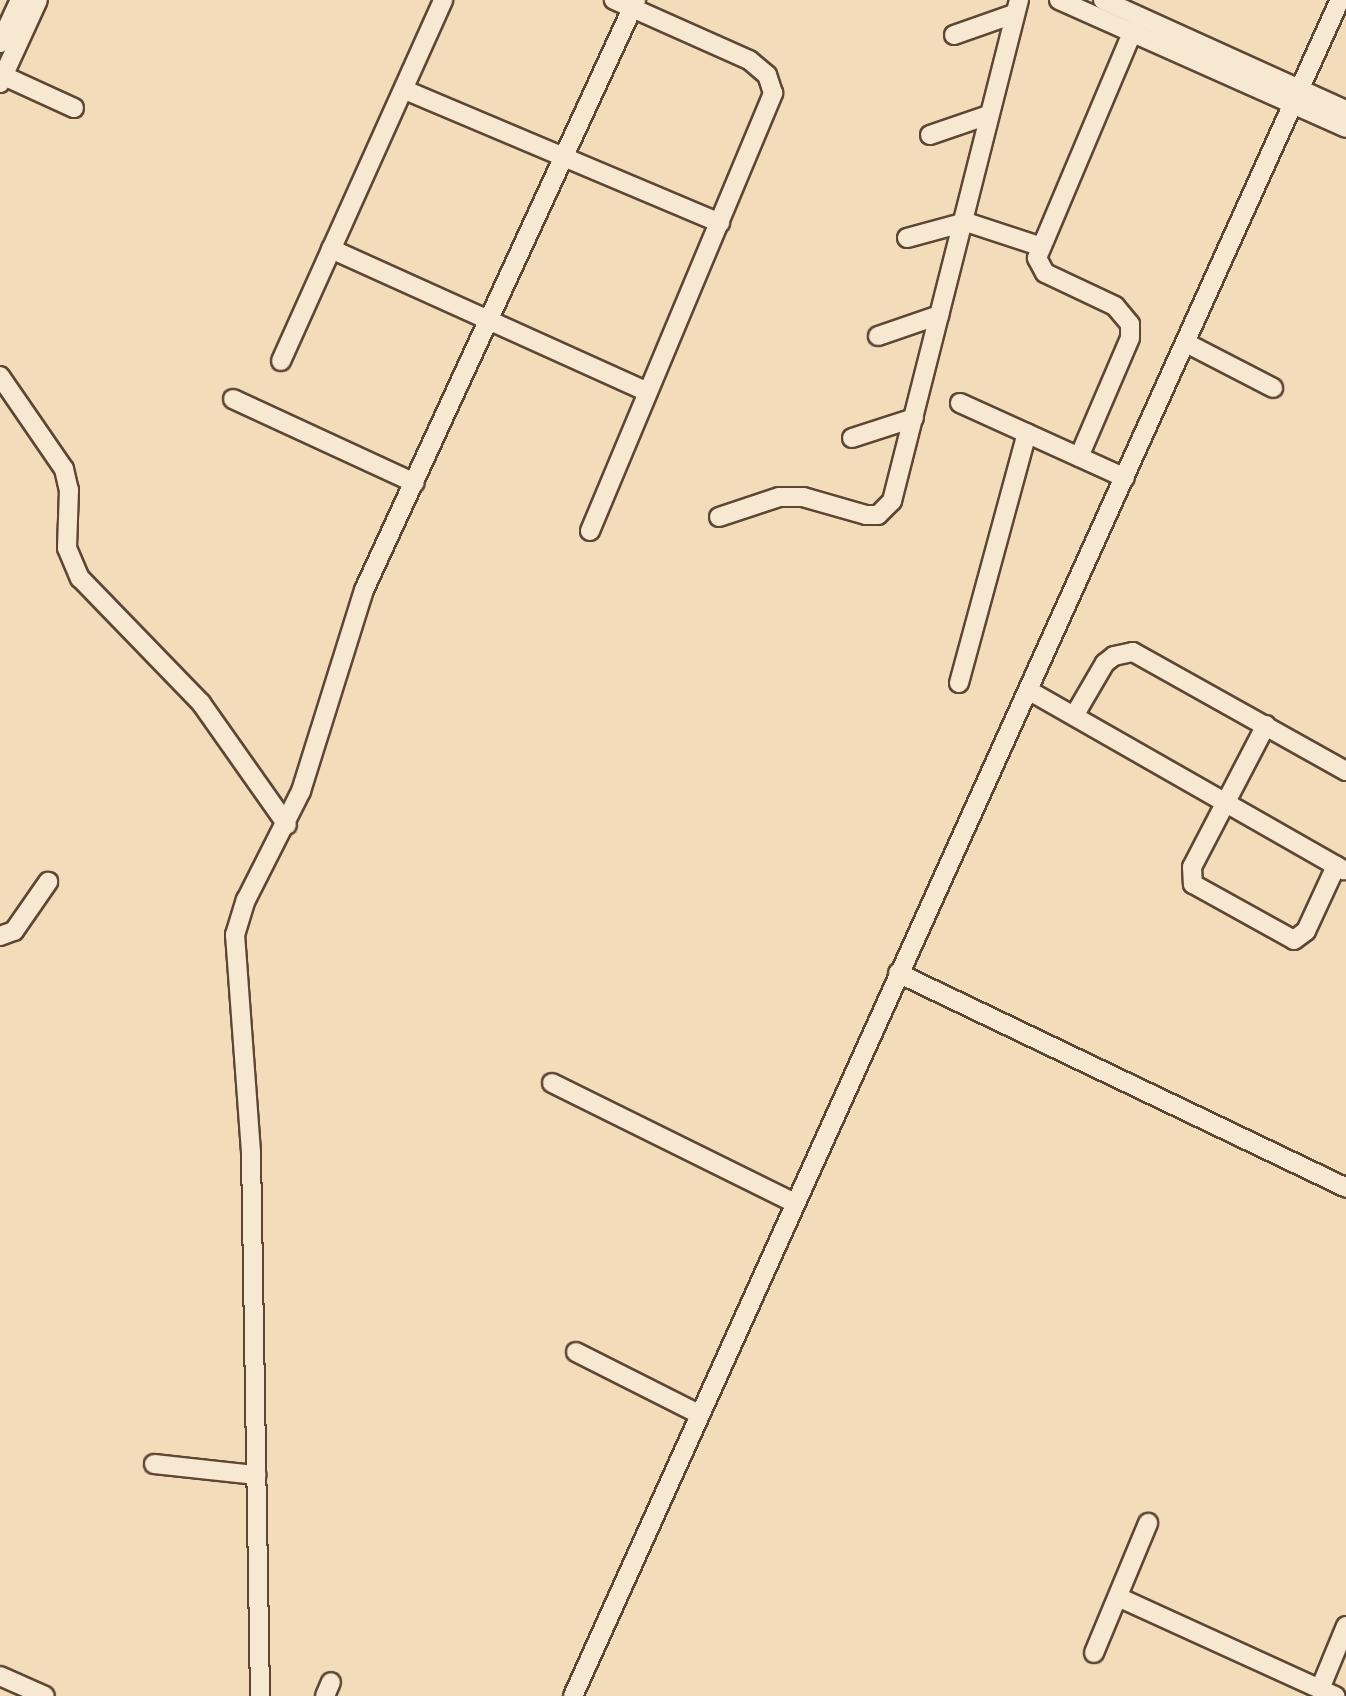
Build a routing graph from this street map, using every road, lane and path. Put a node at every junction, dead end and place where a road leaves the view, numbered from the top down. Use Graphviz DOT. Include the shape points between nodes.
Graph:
graph roads {
  1 [pos="20,0"];
  2 [pos="38,0"];
  3 [pos="443,0"];
  4 [pos="614,0"];
  5 [pos="1059,0"];
  6 [pos="1103,0"];
  7 [pos="1340,0"];
  8 [pos="634,5"];
  9 [pos="1016,7"];
  10 [pos="1140,16"];
  11 [pos="954,35"];
  12 [pos="0,43"];
  13 [pos="2,80"];
  14 [pos="405,90"];
  15 [pos="1296,96"];
  16 [pos="74,108"];
  17 [pos="1346,110"];
  18 [pos="988,115"];
  19 [pos="1346,128"];
  20 [pos="930,135"];
  21 [pos="564,157"];
  22 [pos="966,222"];
  23 [pos="720,223"];
  24 [pos="907,238"];
  25 [pos="1039,246"];
  26 [pos="331,249"];
  27 [pos="939,315"];
  28 [pos="491,321"];
  29 [pos="878,336"];
  30 [pos="1186,343"];
  31 [pos="281,361"];
  32 [pos="0,376"];
  33 [pos="1273,388"];
  34 [pos="647,392"];
  35 [pos="233,399"];
  36 [pos="960,403"];
  37 [pos="914,418"];
  38 [pos="1027,433"];
  39 [pos="852,438"];
  40 [pos="1079,457"];
  41 [pos="1125,478"];
  42 [pos="415,483"];
  43 [pos="719,517"];
  44 [pos="590,531"];
  45 [pos="959,683"];
  46 [pos="1028,690"];
  47 [pos="1074,716"];
  48 [pos="1266,725"];
  49 [pos="1346,771"];
  50 [pos="1225,802"];
  51 [pos="286,825"];
  52 [pos="1341,868"];
  53 [pos="48,882"];
  54 [pos="0,936"];
  55 [pos="898,973"];
  56 [pos="552,1083"];
  57 [pos="1346,1188"];
  58 [pos="795,1203"];
  59 [pos="576,1352"];
  60 [pos="699,1414"];
  61 [pos="154,1464"];
  62 [pos="256,1475"];
  63 [pos="1148,1523"];
  64 [pos="1118,1597"];
  65 [pos="1346,1626"];
  66 [pos="1094,1653"];
  67 [pos="0,1676"];
  68 [pos="1328,1693"];
  69 [pos="45,1696"];
  70 [pos="260,1696"];
  71 [pos="573,1696"];
  1 -- 12 [label="street"];
  2 -- 13 [label="street"];
  3 -- 14 [label="street"];
  4 -- 8 [label="street"];
  5 -- 10 [label="street"];
  6 -- 10 [label="street"];
  7 -- 15 [label="street"];
  8 -- 21 [label="street"];
  8 -- 23 [label="street" via="749,60 771,85 772,104"];
  9 -- 11 [label="street"];
  9 -- 18 [label="street"];
  10 -- 15 [label="street"];
  10 -- 25 [label="street"];
  13 -- 16 [label="street"];
  14 -- 21 [label="street"];
  14 -- 26 [label="street"];
  15 -- 17 [label="street"];
  15 -- 19 [label="street"];
  15 -- 30 [label="street"];
  18 -- 20 [label="street"];
  18 -- 22 [label="street"];
  21 -- 23 [label="street"];
  21 -- 28 [label="street"];
  22 -- 24 [label="street"];
  22 -- 25 [label="street"];
  22 -- 27 [label="street"];
  23 -- 34 [label="street"];
  25 -- 40 [label="street" via="1037,258 1046,273 1114,306 1130,324 1130,338"];
  26 -- 28 [label="street"];
  26 -- 31 [label="street"];
  27 -- 29 [label="street"];
  27 -- 37 [label="street"];
  28 -- 34 [label="street"];
  28 -- 42 [label="street"];
  30 -- 33 [label="street"];
  30 -- 41 [label="street"];
  32 -- 51 [label="street" via="64,470 69,490 67,549 80,578 201,704"];
  34 -- 44 [label="street"];
  35 -- 42 [label="street"];
  36 -- 38 [label="street"];
  37 -- 39 [label="street"];
  37 -- 43 [label="street" via="892,501 878,515 791,496"];
  38 -- 40 [label="street"];
  38 -- 45 [label="street"];
  40 -- 41 [label="street"];
  41 -- 46 [label="street"];
  42 -- 51 [label="street" via="351,625 312,761"];
  46 -- 47 [label="street"];
  46 -- 55 [label="street"];
  47 -- 48 [label="street" via="1105,663 1124,652 1133,652"];
  47 -- 50 [label="street"];
  48 -- 49 [label="street"];
  48 -- 50 [label="street"];
  50 -- 52 [label="street"];
  50 -- 52 [label="street" via="1190,878 1198,888 1284,938 1294,940 1306,931"];
  51 -- 62 [label="street" via="246,900 234,953 251,1152"];
  53 -- 54 [label="street" via="14,931"];
  55 -- 57 [label="street"];
  55 -- 58 [label="street"];
  56 -- 58 [label="street"];
  58 -- 60 [label="street"];
  59 -- 60 [label="street"];
  60 -- 71 [label="street"];
  61 -- 62 [label="street"];
  62 -- 70 [label="street"];
  63 -- 64 [label="street"];
  64 -- 66 [label="street"];
  64 -- 68 [label="street"];
  65 -- 68 [label="street"];
  67 -- 69 [label="street"];
}
